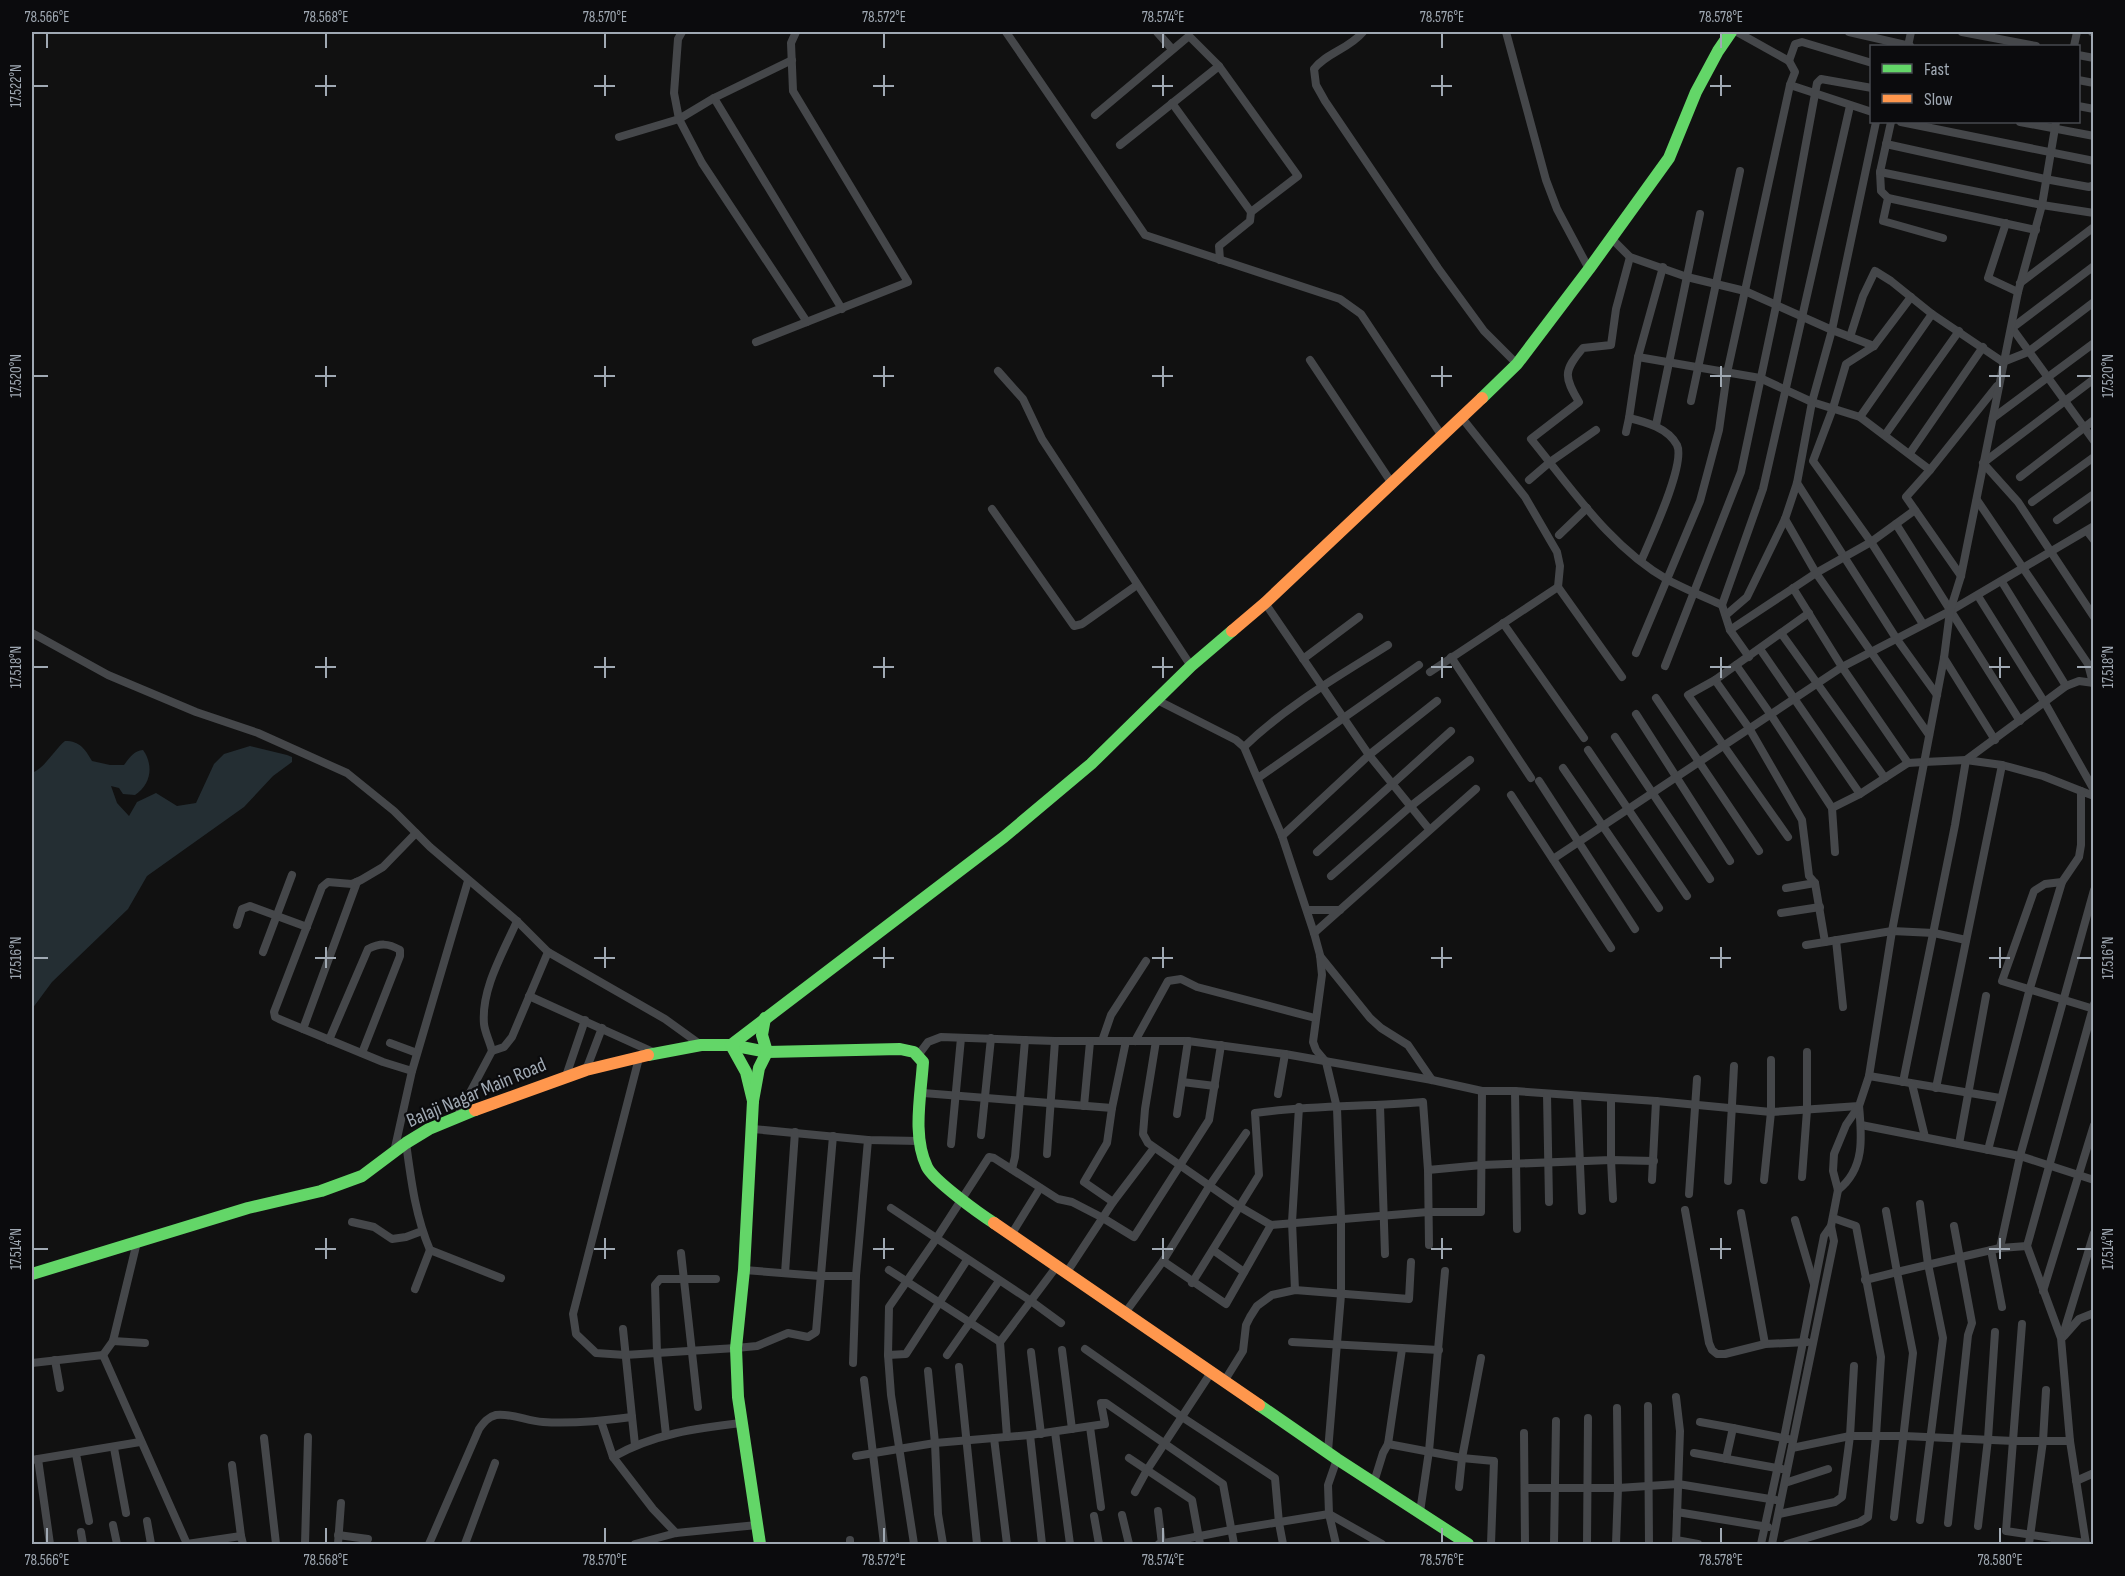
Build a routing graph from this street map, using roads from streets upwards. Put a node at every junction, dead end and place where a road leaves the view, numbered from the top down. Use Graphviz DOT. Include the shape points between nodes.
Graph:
graph roads {
  1 [pos="682,32"];
  2 [pos="796,32"];
  3 [pos="1006,32"];
  4 [pos="1157,32"];
  5 [pos="1363,32"];
  6 [pos="1506,32"];
  7 [pos="1731,32"];
  8 [pos="1737,32"];
  9 [pos="1849,32"];
  10 [pos="1962,32"];
  11 [pos="1904,45"];
  12 [pos="2031,45"];
  13 [pos="1172,49"];
  14 [pos="792,60"];
  15 [pos="1789,61"];
  16 [pos="1870,62"];
  17 [pos="1219,66"];
  18 [pos="1790,85"];
  19 [pos="1870,88"];
  20 [pos="1816,95"];
  21 [pos="714,98"];
  22 [pos="1172,103"];
  23 [pos="1850,106"];
  24 [pos="1870,111"];
  25 [pos="1095,116"];
  26 [pos="679,118"];
  27 [pos="1876,123"];
  28 [pos="1891,123"];
  29 [pos="1906,123"];
  30 [pos="2032,123"];
  31 [pos="2055,125"];
  32 [pos="619,136"];
  33 [pos="2094,136"];
  34 [pos="1886,144"];
  35 [pos="1120,145"];
  36 [pos="2050,153"];
  37 [pos="2094,161"];
  38 [pos="1740,171"];
  39 [pos="1880,172"];
  40 [pos="2045,179"];
  41 [pos="2094,185"];
  42 [pos="1888,198"];
  43 [pos="2042,205"];
  44 [pos="1251,212"];
  45 [pos="2094,213"];
  46 [pos="1700,214"];
  47 [pos="2006,223"];
  48 [pos="2094,227"];
  49 [pos="2036,230"];
  50 [pos="1611,238"];
  51 [pos="1943,238"];
  52 [pos="1630,257"];
  53 [pos="1220,260"];
  54 [pos="2094,266"];
  55 [pos="1663,267"];
  56 [pos="1589,268"];
  57 [pos="1687,277"];
  58 [pos="1716,284"];
  59 [pos="2019,288"];
  60 [pos="1745,291"];
  61 [pos="1911,297"];
  62 [pos="2094,302"];
  63 [pos="1776,306"];
  64 [pos="842,309"];
  65 [pos="1932,314"];
  66 [pos="1803,318"];
  67 [pos="807,322"];
  68 [pos="2012,328"];
  69 [pos="1832,330"];
  70 [pos="1959,331"];
  71 [pos="1850,337"];
  72 [pos="756,342"];
  73 [pos="2094,344"];
  74 [pos="1874,346"];
  75 [pos="1983,348"];
  76 [pos="2028,352"];
  77 [pos="1638,357"];
  78 [pos="1310,360"];
  79 [pos="2003,362"];
  80 [pos="1667,363"];
  81 [pos="1517,364"];
  82 [pos="1698,368"];
  83 [pos="998,371"];
  84 [pos="1727,373"];
  85 [pos="1760,378"];
  86 [pos="2048,379"];
  87 [pos="2094,379"];
  88 [pos="1998,384"];
  89 [pos="1786,389"];
  90 [pos="1691,401"];
  91 [pos="2064,401"];
  92 [pos="1812,402"];
  93 [pos="1833,408"];
  94 [pos="1860,417"];
  95 [pos="1462,418"];
  96 [pos="1629,418"];
  97 [pos="1993,418"];
  98 [pos="2094,420"];
  99 [pos="1656,425"];
  100 [pos="2083,427"];
  101 [pos="1596,430"];
  102 [pos="1626,432"];
  103 [pos="1885,435"];
  104 [pos="1442,436"];
  105 [pos="2094,441"];
  106 [pos="1910,453"];
  107 [pos="2094,457"];
  108 [pos="1550,462"];
  109 [pos="1983,463"];
  110 [pos="1930,470"];
  111 [pos="2019,477"];
  112 [pos="1529,480"];
  113 [pos="1391,482"];
  114 [pos="1797,483"];
  115 [pos="2094,494"];
  116 [pos="1977,500"];
  117 [pos="2032,502"];
  118 [pos="1587,508"];
  119 [pos="992,509"];
  120 [pos="1916,510"];
  121 [pos="1785,519"];
  122 [pos="2057,520"];
  123 [pos="1896,524"];
  124 [pos="2090,529"];
  125 [pos="1559,536"];
  126 [pos="2094,540"];
  127 [pos="1870,542"];
  128 [pos="2052,552"];
  129 [pos="1845,558"];
  130 [pos="1641,561"];
  131 [pos="2024,569"];
  132 [pos="1816,573"];
  133 [pos="1961,576"];
  134 [pos="1668,579"];
  135 [pos="2002,582"];
  136 [pos="1137,585"];
  137 [pos="1558,587"];
  138 [pos="1793,588"];
  139 [pos="1694,591"];
  140 [pos="1978,596"];
  141 [pos="1265,603"];
  142 [pos="1722,605"];
  143 [pos="1950,611"];
  144 [pos="1809,613"];
  145 [pos="1726,615"];
  146 [pos="1359,617"];
  147 [pos="2094,617"];
  148 [pos="1503,623"];
  149 [pos="1923,624"];
  150 [pos="1730,630"];
  151 [pos="32,633"];
  152 [pos="1781,633"];
  153 [pos="1896,638"];
  154 [pos="1388,645"];
  155 [pos="1760,649"];
  156 [pos="1870,652"];
  157 [pos="1636,653"];
  158 [pos="1451,657"];
  159 [pos="1749,657"];
  160 [pos="1944,658"];
  161 [pos="1303,659"];
  162 [pos="1419,665"];
  163 [pos="1736,665"];
  164 [pos="1191,666"];
  165 [pos="1665,666"];
  166 [pos="1842,667"];
  167 [pos="1430,672"];
  168 [pos="1622,677"];
  169 [pos="1714,680"];
  170 [pos="2093,683"];
  171 [pos="1817,684"];
  172 [pos="2066,686"];
  173 [pos="1322,687"];
  174 [pos="1937,695"];
  175 [pos="1656,698"];
  176 [pos="1794,699"];
  177 [pos="1157,700"];
  178 [pos="1437,701"];
  179 [pos="2045,703"];
  180 [pos="1636,714"];
  181 [pos="1771,715"];
  182 [pos="1342,717"];
  183 [pos="2020,721"];
  184 [pos="1749,728"];
  185 [pos="1451,731"];
  186 [pos="1929,735"];
  187 [pos="1615,737"];
  188 [pos="1584,738"];
  189 [pos="1995,740"];
  190 [pos="1726,746"];
  191 [pos="1244,747"];
  192 [pos="1588,750"];
  193 [pos="1369,755"];
  194 [pos="1470,760"];
  195 [pos="1700,760"];
  196 [pos="1966,760"];
  197 [pos="1924,762"];
  198 [pos="1908,763"];
  199 [pos="2002,765"];
  200 [pos="1563,768"];
  201 [pos="1258,777"];
  202 [pos="1677,778"];
  203 [pos="1886,778"];
  204 [pos="1391,783"];
  205 [pos="1476,789"];
  206 [pos="2094,790"];
  207 [pos="2081,791"];
  208 [pos="1653,793"];
  209 [pos="1860,794"];
  210 [pos="1511,795"];
  211 [pos="2094,796"];
  212 [pos="1411,806"];
  213 [pos="1832,808"];
  214 [pos="1628,809"];
  215 [pos="1602,825"];
  216 [pos="1429,829"];
  217 [pos="416,833"];
  218 [pos="1282,836"];
  219 [pos="1788,837"];
  220 [pos="1578,842"];
  221 [pos="1759,850"];
  222 [pos="1317,852"];
  223 [pos="1835,852"];
  224 [pos="1553,858"];
  225 [pos="1730,861"];
  226 [pos="292,875"];
  227 [pos="1331,876"];
  228 [pos="1710,879"];
  229 [pos="468,881"];
  230 [pos="357,882"];
  231 [pos="2062,882"];
  232 [pos="1815,883"];
  233 [pos="1786,888"];
  234 [pos="2094,890"];
  235 [pos="1687,896"];
  236 [pos="1820,907"];
  237 [pos="1659,908"];
  238 [pos="1306,910"];
  239 [pos="1340,910"];
  240 [pos="1781,913"];
  241 [pos="276,916"];
  242 [pos="517,921"];
  243 [pos="237,925"];
  244 [pos="307,927"];
  245 [pos="1635,929"];
  246 [pos="1892,932"];
  247 [pos="1314,933"];
  248 [pos="1934,933"];
  249 [pos="1836,940"];
  250 [pos="1965,940"];
  251 [pos="1825,942"];
  252 [pos="1806,945"];
  253 [pos="1611,948"];
  254 [pos="263,952"];
  255 [pos="548,952"];
  256 [pos="1320,956"];
  257 [pos="1146,962"];
  258 [pos="2030,988"];
  259 [pos="529,996"];
  260 [pos="1986,996"];
  261 [pos="2062,999"];
  262 [pos="1844,1007"];
  263 [pos="2093,1007"];
  264 [pos="765,1018"];
  265 [pos="1315,1018"];
  266 [pos="585,1020"];
  267 [pos="602,1028"];
  268 [pos="303,1029"];
  269 [pos="961,1038"];
  270 [pos="991,1038"];
  271 [pos="329,1040"];
  272 [pos="1024,1040"];
  273 [pos="1055,1041"];
  274 [pos="1101,1041"];
  275 [pos="1130,1041"];
  276 [pos="1156,1041"];
  277 [pos="1188,1041"];
  278 [pos="1090,1042"];
  279 [pos="390,1043"];
  280 [pos="701,1045"];
  281 [pos="1221,1045"];
  282 [pos="731,1046"];
  283 [pos="492,1051"];
  284 [pos="767,1052"];
  285 [pos="1807,1052"];
  286 [pos="362,1053"];
  287 [pos="417,1053"];
  288 [pos="655,1053"];
  289 [pos="920,1054"];
  290 [pos="1285,1054"];
  291 [pos="639,1058"];
  292 [pos="1771,1060"];
  293 [pos="1326,1062"];
  294 [pos="1734,1066"];
  295 [pos="586,1070"];
  296 [pos="412,1071"];
  297 [pos="566,1076"];
  298 [pos="1869,1076"];
  299 [pos="1697,1079"];
  300 [pos="1432,1080"];
  301 [pos="1182,1082"];
  302 [pos="1907,1083"];
  303 [pos="1215,1086"];
  304 [pos="1936,1088"];
  305 [pos="1482,1091"];
  306 [pos="1515,1091"];
  307 [pos="923,1093"];
  308 [pos="1278,1094"];
  309 [pos="1547,1094"];
  310 [pos="1968,1094"];
  311 [pos="955,1095"];
  312 [pos="1577,1096"];
  313 [pos="986,1098"];
  314 [pos="2000,1098"];
  315 [pos="1611,1099"];
  316 [pos="753,1101"];
  317 [pos="1020,1101"];
  318 [pos="1656,1101"];
  319 [pos="1052,1103"];
  320 [pos="1083,1106"];
  321 [pos="1380,1106"];
  322 [pos="1695,1106"];
  323 [pos="1859,1106"];
  324 [pos="1299,1107"];
  325 [pos="1112,1108"];
  326 [pos="1337,1108"];
  327 [pos="1733,1109"];
  328 [pos="1807,1110"];
  329 [pos="1771,1112"];
  330 [pos="1177,1114"];
  331 [pos="457,1117"];
  332 [pos="1861,1125"];
  333 [pos="2094,1125"];
  334 [pos="753,1129"];
  335 [pos="795,1132"];
  336 [pos="1246,1132"];
  337 [pos="981,1135"];
  338 [pos="833,1136"];
  339 [pos="1925,1137"];
  340 [pos="868,1140"];
  341 [pos="919,1141"];
  342 [pos="406,1143"];
  343 [pos="951,1144"];
  344 [pos="1959,1144"];
  345 [pos="1154,1148"];
  346 [pos="1988,1150"];
  347 [pos="394,1152"];
  348 [pos="1047,1154"];
  349 [pos="2020,1156"];
  350 [pos="1581,1160"];
  351 [pos="1611,1160"];
  352 [pos="1654,1161"];
  353 [pos="1548,1162"];
  354 [pos="1516,1163"];
  355 [pos="2048,1164"];
  356 [pos="1482,1165"];
  357 [pos="1180,1166"];
  358 [pos="1012,1169"];
  359 [pos="1428,1170"];
  360 [pos="2080,1174"];
  361 [pos="1802,1177"];
  362 [pos="1652,1180"];
  363 [pos="1764,1180"];
  364 [pos="2094,1180"];
  365 [pos="1728,1181"];
  366 [pos="1210,1185"];
  367 [pos="1040,1188"];
  368 [pos="1838,1190"];
  369 [pos="1689,1194"];
  370 [pos="1613,1199"];
  371 [pos="962,1200"];
  372 [pos="1113,1203"];
  373 [pos="1549,1203"];
  374 [pos="1920,1204"];
  375 [pos="1240,1207"];
  376 [pos="891,1208"];
  377 [pos="1685,1210"];
  378 [pos="1582,1211"];
  379 [pos="1886,1211"];
  380 [pos="1428,1212"];
  381 [pos="1741,1213"];
  382 [pos="1385,1215"];
  383 [pos="1103,1218"];
  384 [pos="1341,1218"];
  385 [pos="1795,1220"];
  386 [pos="352,1221"];
  387 [pos="1292,1221"];
  388 [pos="1832,1222"];
  389 [pos="1271,1225"];
  390 [pos="1954,1226"];
  391 [pos="1517,1229"];
  392 [pos="422,1231"];
  393 [pos="2094,1233"];
  394 [pos="1011,1235"];
  395 [pos="936,1239"];
  396 [pos="137,1242"];
  397 [pos="1429,1245"];
  398 [pos="2027,1246"];
  399 [pos="1995,1249"];
  400 [pos="430,1250"];
  401 [pos="1213,1250"];
  402 [pos="681,1253"];
  403 [pos="1385,1254"];
  404 [pos="1960,1258"];
  405 [pos="967,1260"];
  406 [pos="1163,1261"];
  407 [pos="1411,1262"];
  408 [pos="1928,1264"];
  409 [pos="1062,1269"];
  410 [pos="744,1270"];
  411 [pos="889,1270"];
  412 [pos="1445,1271"];
  413 [pos="1244,1272"];
  414 [pos="1897,1272"];
  415 [pos="785,1273"];
  416 [pos="32,1274"];
  417 [pos="820,1276"];
  418 [pos="856,1276"];
  419 [pos="501,1278"];
  420 [pos="684,1278"];
  421 [pos="716,1279"];
  422 [pos="1865,1280"];
  423 [pos="906,1281"];
  424 [pos="999,1281"];
  425 [pos="1192,1283"];
  426 [pos="1814,1285"];
  427 [pos="415,1289"];
  428 [pos="1295,1290"];
  429 [pos="2043,1291"];
  430 [pos="1341,1295"];
  431 [pos="1031,1301"];
  432 [pos="940,1302"];
  433 [pos="1821,1304"];
  434 [pos="2002,1307"];
  435 [pos="1125,1313"];
  436 [pos="2094,1313"];
  437 [pos="970,1322"];
  438 [pos="1062,1323"];
  439 [pos="2022,1324"];
  440 [pos="623,1329"];
  441 [pos="1995,1332"];
  442 [pos="2061,1338"];
  443 [pos="113,1341"];
  444 [pos="1813,1341"];
  445 [pos="1000,1342"];
  446 [pos="1292,1342"];
  447 [pos="1803,1342"];
  448 [pos="146,1343"];
  449 [pos="1766,1344"];
  450 [pos="1337,1346"];
  451 [pos="736,1348"];
  452 [pos="692,1349"];
  453 [pos="1085,1349"];
  454 [pos="1402,1349"];
  455 [pos="1062,1350"];
  456 [pos="1439,1350"];
  457 [pos="1032,1352"];
  458 [pos="657,1353"];
  459 [pos="103,1355"];
  460 [pos="625,1355"];
  461 [pos="888,1355"];
  462 [pos="947,1355"];
  463 [pos="1482,1358"];
  464 [pos="55,1360"];
  465 [pos="32,1363"];
  466 [pos="853,1363"];
  467 [pos="1854,1366"];
  468 [pos="959,1367"];
  469 [pos="928,1371"];
  470 [pos="1212,1371"];
  471 [pos="864,1380"];
  472 [pos="1225,1380"];
  473 [pos="60,1388"];
  474 [pos="2046,1390"];
  475 [pos="1677,1396"];
  476 [pos="1648,1406"];
  477 [pos="698,1407"];
  478 [pos="1617,1408"];
  479 [pos="632,1417"];
  480 [pos="1182,1417"];
  481 [pos="1588,1418"];
  482 [pos="601,1421"];
  483 [pos="1556,1421"];
  484 [pos="1700,1422"];
  485 [pos="741,1423"];
  486 [pos="1090,1427"];
  487 [pos="1733,1428"];
  488 [pos="1072,1429"];
  489 [pos="1055,1432"];
  490 [pos="1524,1433"];
  491 [pos="1041,1434"];
  492 [pos="666,1435"];
  493 [pos="1030,1435"];
  494 [pos="1850,1436"];
  495 [pos="1876,1436"];
  496 [pos="1904,1436"];
  497 [pos="308,1437"];
  498 [pos="1007,1437"];
  499 [pos="1929,1437"];
  500 [pos="264,1438"];
  501 [pos="994,1438"];
  502 [pos="1784,1438"];
  503 [pos="1959,1438"];
  504 [pos="1988,1439"];
  505 [pos="967,1440"];
  506 [pos="2013,1441"];
  507 [pos="2043,1441"];
  508 [pos="2070,1441"];
  509 [pos="140,1442"];
  510 [pos="935,1443"];
  511 [pos="635,1444"];
  512 [pos="1164,1444"];
  513 [pos="1388,1444"];
  514 [pos="1793,1444"];
  515 [pos="114,1448"];
  516 [pos="901,1449"];
  517 [pos="1429,1451"];
  518 [pos="1694,1453"];
  519 [pos="76,1454"];
  520 [pos="873,1454"];
  521 [pos="1333,1455"];
  522 [pos="856,1456"];
  523 [pos="614,1457"];
  524 [pos="1129,1458"];
  525 [pos="1462,1458"];
  526 [pos="35,1459"];
  527 [pos="1726,1459"];
  528 [pos="495,1463"];
  529 [pos="232,1465"];
  530 [pos="1783,1469"];
  531 [pos="1828,1469"];
  532 [pos="1147,1470"];
  533 [pos="2094,1473"];
  534 [pos="2076,1481"];
  535 [pos="1374,1482"];
  536 [pos="1785,1483"];
  537 [pos="1678,1484"];
  538 [pos="1648,1486"];
  539 [pos="1459,1487"];
  540 [pos="1526,1488"];
  541 [pos="1556,1488"];
  542 [pos="1587,1488"];
  543 [pos="1618,1488"];
  544 [pos="1135,1492"];
  545 [pos="1771,1499"];
  546 [pos="1781,1501"];
  547 [pos="341,1503"];
  548 [pos="1101,1507"];
  549 [pos="1158,1511"];
  550 [pos="1420,1512"];
  551 [pos="1677,1512"];
  552 [pos="126,1513"];
  553 [pos="1329,1514"];
  554 [pos="1779,1514"];
  555 [pos="1122,1515"];
  556 [pos="1094,1516"];
  557 [pos="1894,1516"];
  558 [pos="1920,1520"];
  559 [pos="89,1521"];
  560 [pos="147,1521"];
  561 [pos="1279,1523"];
  562 [pos="1948,1523"];
  563 [pos="113,1525"];
  564 [pos="757,1525"];
  565 [pos="1978,1526"];
  566 [pos="1765,1527"];
  567 [pos="1776,1528"];
  568 [pos="1231,1530"];
  569 [pos="81,1532"];
  570 [pos="676,1533"];
  571 [pos="2031,1534"];
  572 [pos="368,1539"];
  573 [pos="242,1540"];
  574 [pos="338,1540"];
  575 [pos="1200,1540"];
  576 [pos="652,1542"];
  577 [pos="1676,1542"];
  578 [pos="2064,1542"];
  579 [pos="1161,1544"];
  580 [pos="1788,1544"];
  581 [pos="2085,1544"];
  582 [pos="50,1545"];
  583 [pos="83,1545"];
  584 [pos="117,1545"];
  585 [pos="151,1545"];
  586 [pos="187,1545"];
  587 [pos="276,1545"];
  588 [pos="305,1545"];
  589 [pos="429,1545"];
  590 [pos="465,1545"];
  591 [pos="634,1545"];
  592 [pos="760,1545"];
  593 [pos="884,1545"];
  594 [pos="914,1545"];
  595 [pos="943,1545"];
  596 [pos="977,1545"];
  597 [pos="1007,1545"];
  598 [pos="1042,1545"];
  599 [pos="1070,1545"];
  600 [pos="1099,1545"];
  601 [pos="1129,1545"];
  602 [pos="1234,1545"];
  603 [pos="1283,1545"];
  604 [pos="1336,1545"];
  605 [pos="1382,1545"];
  606 [pos="1468,1545"];
  607 [pos="1491,1545"];
  608 [pos="1525,1545"];
  609 [pos="1554,1545"];
  610 [pos="1587,1545"];
  611 [pos="1616,1545"];
  612 [pos="1649,1545"];
  613 [pos="1698,1545"];
  614 [pos="1761,1545"];
  615 [pos="1772,1545"];
  616 [pos="2029,1545"];
  1 -- 26 [label="street" via="678,39 674,93"];
  2 -- 14 [label="street" via="791,43"];
  3 -- 53 [label="street" via="1145,235"];
  4 -- 13 [label="street"];
  5 -- 81 [label="street" via="1318,63 1313,75 1316,85 1438,268 1484,331"];
  6 -- 56 [label="street" via="1546,180"];
  7 -- 50 [label="street" via="1696,92 1669,158"];
  8 -- 15 [label="street"];
  9 -- 11 [label="street"];
  10 -- 12 [label="street"];
  13 -- 17 [label="street" via="1189,36"];
  13 -- 25 [label="street"];
  14 -- 21 [label="street"];
  14 -- 64 [label="street" via="793,91 908,282"];
  15 -- 16 [label="street" via="1795,44 1802,42"];
  15 -- 18 [label="street" via="1795,72"];
  17 -- 22 [label="street"];
  17 -- 44 [label="street" via="1298,176"];
  18 -- 20 [label="street"];
  18 -- 60 [label="street"];
  19 -- 20 [label="street" via="1821,79"];
  20 -- 23 [label="street"];
  20 -- 63 [label="street"];
  21 -- 26 [label="street"];
  21 -- 64 [label="street"];
  22 -- 35 [label="street"];
  22 -- 44 [label="street"];
  23 -- 24 [label="street"];
  23 -- 66 [label="street"];
  26 -- 32 [label="street"];
  26 -- 67 [label="street" via="702,163"];
  27 -- 69 [label="street"];
  28 -- 34 [label="street"];
  29 -- 36 [label="street"];
  30 -- 31 [label="street"];
  31 -- 33 [label="street"];
  31 -- 36 [label="street"];
  34 -- 39 [label="street"];
  34 -- 40 [label="street"];
  36 -- 37 [label="street"];
  36 -- 40 [label="street"];
  38 -- 58 [label="street"];
  39 -- 42 [label="street" via="1881,191"];
  39 -- 43 [label="street"];
  40 -- 41 [label="street"];
  40 -- 43 [label="street"];
  42 -- 47 [label="street"];
  42 -- 51 [label="street" via="1882,221"];
  43 -- 45 [label="street"];
  43 -- 49 [label="street"];
  44 -- 53 [label="street" via="1250,221 1219,246"];
  46 -- 57 [label="street"];
  47 -- 49 [label="street"];
  47 -- 59 [label="street" via="1988,278"];
  48 -- 59 [label="street"];
  49 -- 59 [label="street"];
  50 -- 52 [label="street"];
  50 -- 56 [label="street"];
  52 -- 55 [label="street"];
  52 -- 108 [label="street" via="1611,345 1583,348 1571,360 1566,372 1579,402 1531,439"];
  53 -- 104 [label="street" via="1340,299 1360,314"];
  54 -- 68 [label="street"];
  55 -- 57 [label="street"];
  55 -- 77 [label="street"];
  56 -- 81 [label="street"];
  57 -- 58 [label="street"];
  57 -- 80 [label="street"];
  58 -- 60 [label="street"];
  58 -- 82 [label="street"];
  59 -- 68 [label="street"];
  60 -- 63 [label="street"];
  60 -- 84 [label="street"];
  61 -- 65 [label="street"];
  61 -- 71 [label="street" via="1875,271"];
  61 -- 74 [label="street"];
  62 -- 76 [label="street"];
  63 -- 66 [label="street"];
  63 -- 85 [label="street"];
  64 -- 67 [label="street"];
  65 -- 70 [label="street"];
  65 -- 94 [label="street"];
  66 -- 69 [label="street"];
  66 -- 89 [label="street"];
  67 -- 72 [label="street"];
  68 -- 76 [label="street"];
  68 -- 79 [label="street"];
  69 -- 71 [label="street"];
  69 -- 92 [label="street"];
  70 -- 75 [label="street"];
  70 -- 103 [label="street"];
  71 -- 74 [label="street"];
  73 -- 86 [label="street"];
  74 -- 93 [label="street" via="1846,364"];
  75 -- 79 [label="street"];
  75 -- 106 [label="street"];
  76 -- 79 [label="street"];
  76 -- 86 [label="street"];
  77 -- 80 [label="street"];
  77 -- 96 [label="street"];
  78 -- 113 [label="street"];
  79 -- 88 [label="street"];
  80 -- 82 [label="street"];
  80 -- 99 [label="street"];
  81 -- 95 [label="street"];
  82 -- 84 [label="street"];
  82 -- 90 [label="street"];
  83 -- 136 [label="street" via="1023,399 1042,439"];
  84 -- 85 [label="street"];
  84 -- 134 [label="street" via="1719,430 1700,501"];
  85 -- 89 [label="street"];
  85 -- 139 [label="street" via="1741,472"];
  86 -- 91 [label="street"];
  86 -- 97 [label="street"];
  87 -- 91 [label="street"];
  88 -- 97 [label="street"];
  88 -- 110 [label="street"];
  89 -- 92 [label="street"];
  89 -- 142 [label="street" via="1763,489"];
  91 -- 100 [label="street"];
  91 -- 109 [label="street"];
  92 -- 93 [label="street"];
  92 -- 114 [label="street"];
  93 -- 94 [label="street"];
  93 -- 127 [label="street" via="1813,461"];
  94 -- 103 [label="street"];
  95 -- 104 [label="street"];
  95 -- 137 [label="street" via="1525,497 1557,552"];
  96 -- 99 [label="street"];
  96 -- 102 [label="street"];
  97 -- 109 [label="street"];
  98 -- 100 [label="street"];
  99 -- 130 [label="street" via="1677,446 1678,463"];
  100 -- 105 [label="street"];
  100 -- 111 [label="street"];
  101 -- 108 [label="street"];
  103 -- 106 [label="street"];
  104 -- 113 [label="street"];
  106 -- 110 [label="street"];
  107 -- 117 [label="street"];
  108 -- 112 [label="street"];
  108 -- 118 [label="street"];
  109 -- 116 [label="street"];
  109 -- 128 [label="street" via="2018,502"];
  110 -- 120 [label="street" via="1906,497"];
  113 -- 141 [label="street"];
  114 -- 121 [label="street"];
  114 -- 129 [label="street"];
  115 -- 122 [label="street"];
  116 -- 131 [label="street"];
  116 -- 133 [label="street"];
  118 -- 125 [label="street"];
  118 -- 130 [label="street"];
  119 -- 136 [label="street" via="1074,626"];
  120 -- 123 [label="street"];
  120 -- 133 [label="street"];
  121 -- 132 [label="street"];
  121 -- 145 [label="street" via="1747,597"];
  123 -- 127 [label="street"];
  123 -- 143 [label="street"];
  124 -- 126 [label="street"];
  124 -- 128 [label="street"];
  127 -- 129 [label="street"];
  127 -- 149 [label="street"];
  128 -- 131 [label="street"];
  128 -- 147 [label="street"];
  129 -- 132 [label="street"];
  129 -- 153 [label="street"];
  130 -- 134 [label="street"];
  131 -- 135 [label="street"];
  131 -- 170 [label="street" via="2088,664"];
  132 -- 138 [label="street"];
  132 -- 156 [label="street"];
  133 -- 143 [label="street"];
  134 -- 139 [label="street"];
  134 -- 157 [label="street"];
  135 -- 140 [label="street"];
  135 -- 172 [label="street"];
  136 -- 164 [label="street"];
  137 -- 148 [label="street"];
  137 -- 168 [label="street"];
  138 -- 144 [label="street"];
  138 -- 150 [label="street"];
  139 -- 142 [label="street"];
  139 -- 165 [label="street"];
  140 -- 143 [label="street"];
  140 -- 179 [label="street"];
  141 -- 161 [label="street"];
  141 -- 164 [label="street"];
  142 -- 145 [label="street"];
  143 -- 149 [label="street"];
  143 -- 160 [label="street"];
  143 -- 183 [label="street"];
  144 -- 152 [label="street"];
  144 -- 166 [label="street"];
  145 -- 150 [label="street"];
  146 -- 161 [label="street"];
  148 -- 158 [label="street"];
  148 -- 188 [label="street"];
  149 -- 153 [label="street"];
  150 -- 159 [label="street"];
  151 -- 217 [label="street" via="108,675 258,733 347,773"];
  152 -- 155 [label="street"];
  152 -- 171 [label="street"];
  153 -- 156 [label="street"];
  153 -- 174 [label="street"];
  154 -- 173 [label="street"];
  155 -- 159 [label="street"];
  155 -- 176 [label="street"];
  156 -- 166 [label="street"];
  156 -- 186 [label="street"];
  158 -- 167 [label="street"];
  158 -- 220 [label="street"];
  159 -- 163 [label="street"];
  160 -- 174 [label="street"];
  160 -- 189 [label="street"];
  161 -- 173 [label="street"];
  162 -- 182 [label="street"];
  163 -- 169 [label="street"];
  163 -- 181 [label="street"];
  164 -- 177 [label="street"];
  166 -- 171 [label="street"];
  166 -- 198 [label="street"];
  169 -- 184 [label="street"];
  169 -- 190 [label="street" via="1689,695"];
  170 -- 172 [label="street" via="2079,681"];
  171 -- 176 [label="street"];
  171 -- 203 [label="street"];
  172 -- 179 [label="street"];
  173 -- 182 [label="street"];
  173 -- 191 [label="street"];
  174 -- 186 [label="street"];
  175 -- 195 [label="street"];
  176 -- 181 [label="street"];
  176 -- 209 [label="street"];
  177 -- 191 [label="street"];
  177 -- 264 [label="street" via="1091,764 1004,837"];
  178 -- 193 [label="street"];
  179 -- 183 [label="street"];
  179 -- 206 [label="street"];
  180 -- 202 [label="street"];
  181 -- 184 [label="street"];
  181 -- 213 [label="street"];
  182 -- 193 [label="street"];
  182 -- 201 [label="street"];
  183 -- 189 [label="street"];
  184 -- 190 [label="street"];
  184 -- 232 [label="street" via="1802,820 1809,876"];
  185 -- 204 [label="street"];
  186 -- 197 [label="street"];
  187 -- 208 [label="street"];
  189 -- 196 [label="street"];
  190 -- 195 [label="street"];
  190 -- 219 [label="street"];
  191 -- 201 [label="street"];
  192 -- 214 [label="street"];
  193 -- 204 [label="street"];
  193 -- 218 [label="street"];
  194 -- 212 [label="street"];
  195 -- 202 [label="street"];
  195 -- 221 [label="street"];
  196 -- 197 [label="street"];
  196 -- 199 [label="street"];
  196 -- 248 [label="street"];
  197 -- 198 [label="street"];
  197 -- 246 [label="street"];
  198 -- 203 [label="street"];
  199 -- 207 [label="street"];
  199 -- 250 [label="street"];
  200 -- 215 [label="street"];
  201 -- 218 [label="street"];
  202 -- 208 [label="street"];
  202 -- 225 [label="street"];
  203 -- 209 [label="street"];
  204 -- 212 [label="street"];
  204 -- 222 [label="street"];
  205 -- 216 [label="street"];
  207 -- 211 [label="street"];
  207 -- 231 [label="street" via="2079,857"];
  208 -- 214 [label="street"];
  208 -- 228 [label="street"];
  209 -- 213 [label="street"];
  210 -- 224 [label="street"];
  212 -- 216 [label="street"];
  212 -- 227 [label="street"];
  213 -- 223 [label="street"];
  214 -- 215 [label="street"];
  214 -- 235 [label="street"];
  215 -- 220 [label="street"];
  215 -- 237 [label="street"];
  216 -- 239 [label="street"];
  217 -- 229 [label="street"];
  217 -- 230 [label="street" via="383,867"];
  218 -- 238 [label="street"];
  220 -- 224 [label="street"];
  220 -- 245 [label="street"];
  224 -- 253 [label="street"];
  226 -- 241 [label="street"];
  229 -- 242 [label="street"];
  229 -- 287 [label="street"];
  230 -- 244 [label="street" via="328,882 322,887"];
  230 -- 268 [label="street"];
  231 -- 258 [label="street"];
  231 -- 258 [label="street" via="2045,884 2034,891 2002,981"];
  232 -- 233 [label="street"];
  232 -- 236 [label="street"];
  234 -- 261 [label="street"];
  236 -- 240 [label="street"];
  236 -- 251 [label="street"];
  238 -- 239 [label="street"];
  238 -- 247 [label="street"];
  239 -- 247 [label="street"];
  241 -- 243 [label="street" via="245,906"];
  241 -- 244 [label="street"];
  241 -- 254 [label="street"];
  242 -- 255 [label="street"];
  242 -- 283 [label="street" via="484,1006 484,1026"];
  244 -- 268 [label="street" via="274,1012 275,1017"];
  246 -- 248 [label="street"];
  246 -- 249 [label="street"];
  246 -- 298 [label="street"];
  247 -- 256 [label="street"];
  248 -- 250 [label="street"];
  248 -- 302 [label="street"];
  249 -- 251 [label="street"];
  249 -- 262 [label="street"];
  250 -- 304 [label="street"];
  251 -- 252 [label="street"];
  255 -- 259 [label="street"];
  255 -- 280 [label="street" via="665,1019"];
  256 -- 265 [label="street" via="1322,975"];
  256 -- 300 [label="street" via="1370,1018 1408,1045"];
  257 -- 274 [label="street" via="1111,1015"];
  258 -- 261 [label="street"];
  258 -- 314 [label="street"];
  259 -- 266 [label="street"];
  259 -- 283 [label="street" via="509,1042"];
  260 -- 310 [label="street"];
  261 -- 263 [label="street"];
  261 -- 349 [label="street"];
  263 -- 355 [label="street"];
  264 -- 282 [label="street"];
  264 -- 284 [label="street" via="761,1035"];
  265 -- 275 [label="street" via="1197,987 1181,979 1168,981"];
  265 -- 293 [label="street" via="1313,1042"];
  266 -- 267 [label="street"];
  266 -- 297 [label="street"];
  267 -- 288 [label="street"];
  267 -- 295 [label="street"];
  268 -- 271 [label="street"];
  269 -- 270 [label="street"];
  269 -- 289 [label="street" via="934,1038"];
  269 -- 311 [label="street"];
  270 -- 272 [label="street"];
  270 -- 313 [label="street"];
  271 -- 286 [label="street"];
  271 -- 286 [label="street" via="369,949 392,945 400,950 400,956"];
  272 -- 273 [label="street"];
  272 -- 317 [label="street"];
  273 -- 278 [label="street"];
  273 -- 319 [label="street"];
  274 -- 275 [label="street"];
  274 -- 278 [label="street"];
  275 -- 276 [label="street"];
  275 -- 325 [label="street"];
  276 -- 277 [label="street"];
  276 -- 345 [label="street" via="1143,1134"];
  277 -- 281 [label="street"];
  277 -- 301 [label="street"];
  278 -- 320 [label="street"];
  279 -- 287 [label="street"];
  280 -- 282 [label="street, Balaji Nagar Main Road"];
  280 -- 288 [label="street, Balaji Nagar Main Road"];
  281 -- 290 [label="street"];
  281 -- 303 [label="street"];
  282 -- 284 [label="street, Balaji Nagar Main Road"];
  282 -- 316 [label="street" via="746,1067"];
  283 -- 331 [label="street"];
  284 -- 289 [label="street, Balaji Nagar Main Road" via="900,1048"];
  284 -- 316 [label="street" via="759,1068"];
  285 -- 328 [label="street"];
  286 -- 296 [label="street"];
  287 -- 296 [label="street"];
  288 -- 291 [label="street, Balaji Nagar Main Road"];
  289 -- 307 [label="street"];
  290 -- 293 [label="street"];
  290 -- 308 [label="street"];
  291 -- 295 [label="street, Balaji Nagar Main Road"];
  291 -- 460 [label="street" via="573,1314 576,1334 596,1353"];
  292 -- 329 [label="street"];
  293 -- 300 [label="street"];
  293 -- 326 [label="street"];
  294 -- 327 [label="street"];
  295 -- 297 [label="street, Balaji Nagar Main Road"];
  296 -- 347 [label="street"];
  297 -- 331 [label="street, Balaji Nagar Main Road"];
  298 -- 302 [label="street"];
  298 -- 323 [label="street"];
  299 -- 322 [label="street"];
  300 -- 305 [label="street"];
  301 -- 303 [label="street"];
  301 -- 330 [label="street"];
  302 -- 304 [label="street"];
  302 -- 339 [label="street"];
  303 -- 357 [label="street" via="1209,1120"];
  304 -- 310 [label="street"];
  305 -- 306 [label="street"];
  305 -- 356 [label="street"];
  306 -- 309 [label="street"];
  306 -- 354 [label="street"];
  307 -- 311 [label="street"];
  307 -- 341 [label="street"];
  309 -- 312 [label="street"];
  309 -- 353 [label="street"];
  310 -- 314 [label="street"];
  310 -- 344 [label="street"];
  311 -- 313 [label="street"];
  311 -- 343 [label="street"];
  312 -- 315 [label="street"];
  312 -- 350 [label="street"];
  313 -- 317 [label="street"];
  313 -- 337 [label="street"];
  314 -- 346 [label="street"];
  315 -- 318 [label="street"];
  315 -- 351 [label="street"];
  316 -- 334 [label="street"];
  317 -- 319 [label="street"];
  317 -- 358 [label="street"];
  318 -- 322 [label="street"];
  318 -- 352 [label="street"];
  319 -- 320 [label="street"];
  319 -- 348 [label="street"];
  320 -- 325 [label="street"];
  321 -- 326 [label="street"];
  321 -- 359 [label="street" via="1423,1102"];
  321 -- 382 [label="street"];
  322 -- 327 [label="street"];
  322 -- 369 [label="street"];
  323 -- 328 [label="street"];
  323 -- 332 [label="street"];
  323 -- 368 [label="street" via="1834,1154"];
  324 -- 326 [label="street"];
  324 -- 375 [label="street" via="1255,1113 1259,1175"];
  324 -- 387 [label="street"];
  325 -- 372 [label="street" via="1107,1143 1084,1182"];
  326 -- 384 [label="street"];
  327 -- 329 [label="street"];
  327 -- 365 [label="street"];
  328 -- 329 [label="street"];
  328 -- 361 [label="street"];
  329 -- 363 [label="street"];
  331 -- 342 [label="street, Balaji Nagar Main Road"];
  332 -- 339 [label="street"];
  332 -- 368 [label="street" via="1857,1166"];
  333 -- 360 [label="street"];
  334 -- 335 [label="street"];
  334 -- 410 [label="street"];
  335 -- 338 [label="street"];
  335 -- 415 [label="street"];
  336 -- 366 [label="street"];
  338 -- 340 [label="street"];
  338 -- 417 [label="street"];
  339 -- 344 [label="street"];
  340 -- 341 [label="street"];
  340 -- 418 [label="street"];
  341 -- 371 [label="street" via="928,1169"];
  342 -- 347 [label="street, Balaji Nagar Main Road"];
  342 -- 392 [label="street"];
  344 -- 346 [label="street"];
  345 -- 357 [label="street"];
  345 -- 372 [label="street"];
  346 -- 349 [label="street"];
  347 -- 396 [label="street, Balaji Nagar Main Road" via="362,1176 321,1191 248,1208"];
  349 -- 355 [label="street"];
  349 -- 399 [label="street"];
  350 -- 351 [label="street"];
  350 -- 353 [label="street"];
  350 -- 378 [label="street"];
  351 -- 352 [label="street"];
  351 -- 370 [label="street"];
  352 -- 362 [label="street"];
  353 -- 354 [label="street"];
  353 -- 373 [label="street"];
  354 -- 356 [label="street"];
  354 -- 391 [label="street"];
  355 -- 360 [label="street"];
  355 -- 398 [label="street"];
  356 -- 359 [label="street"];
  356 -- 380 [label="street" via="1482,1212"];
  357 -- 366 [label="street"];
  357 -- 383 [label="street" via="1134,1237"];
  358 -- 367 [label="street"];
  358 -- 371 [label="street" via="989,1156"];
  359 -- 380 [label="street"];
  360 -- 364 [label="street"];
  360 -- 429 [label="street"];
  366 -- 375 [label="street"];
  366 -- 406 [label="street"];
  367 -- 383 [label="street"];
  367 -- 394 [label="street"];
  368 -- 388 [label="street"];
  371 -- 394 [label="street"];
  371 -- 395 [label="street"];
  372 -- 383 [label="street"];
  374 -- 408 [label="street"];
  375 -- 389 [label="street"];
  375 -- 401 [label="street"];
  376 -- 395 [label="street"];
  377 -- 449 [label="street" via="1713,1350 1725,1354"];
  379 -- 414 [label="street"];
  380 -- 382 [label="street"];
  380 -- 397 [label="street"];
  381 -- 449 [label="street"];
  382 -- 384 [label="street"];
  382 -- 403 [label="street"];
  383 -- 409 [label="street"];
  384 -- 387 [label="street"];
  384 -- 430 [label="street"];
  385 -- 426 [label="street"];
  386 -- 392 [label="street" via="374,1227 392,1239"];
  387 -- 389 [label="street"];
  387 -- 428 [label="street"];
  388 -- 422 [label="street" via="1856,1226"];
  388 -- 426 [label="street" via="1824,1236"];
  388 -- 433 [label="street" via="1834,1241"];
  389 -- 413 [label="street"];
  390 -- 404 [label="street"];
  392 -- 400 [label="street"];
  393 -- 442 [label="street"];
  394 -- 409 [label="street"];
  395 -- 405 [label="street"];
  395 -- 423 [label="street"];
  396 -- 416 [label="street, Balaji Nagar Main Road"];
  396 -- 443 [label="street"];
  398 -- 399 [label="street"];
  398 -- 429 [label="street"];
  399 -- 404 [label="street"];
  399 -- 434 [label="street"];
  400 -- 419 [label="street"];
  400 -- 427 [label="street"];
  401 -- 413 [label="street"];
  401 -- 425 [label="street"];
  402 -- 420 [label="street"];
  404 -- 408 [label="street"];
  404 -- 503 [label="street" via="1972,1323"];
  405 -- 424 [label="street"];
  405 -- 432 [label="street"];
  406 -- 425 [label="street"];
  406 -- 435 [label="street"];
  407 -- 430 [label="street" via="1409,1299"];
  408 -- 414 [label="street"];
  408 -- 499 [label="street" via="1943,1338"];
  409 -- 431 [label="street"];
  409 -- 435 [label="street"];
  410 -- 415 [label="street"];
  410 -- 451 [label="street"];
  411 -- 423 [label="street"];
  412 -- 456 [label="street"];
  413 -- 425 [label="street" via="1226,1304"];
  414 -- 422 [label="street"];
  414 -- 496 [label="street" via="1912,1344"];
  415 -- 417 [label="street"];
  417 -- 418 [label="street"];
  417 -- 451 [label="street" via="816,1332 812,1336 788,1333 757,1346"];
  418 -- 466 [label="street"];
  420 -- 421 [label="street"];
  420 -- 452 [label="street"];
  420 -- 458 [label="street" via="660,1279 655,1285"];
  422 -- 495 [label="street" via="1881,1357"];
  423 -- 432 [label="street"];
  423 -- 461 [label="street" via="889,1306"];
  424 -- 431 [label="street"];
  424 -- 437 [label="street"];
  426 -- 433 [label="street"];
  426 -- 447 [label="street"];
  428 -- 430 [label="street"];
  428 -- 472 [label="street" via="1272,1295 1257,1306 1246,1325 1243,1351"];
  429 -- 442 [label="street"];
  430 -- 450 [label="street"];
  431 -- 438 [label="street"];
  431 -- 445 [label="street"];
  432 -- 437 [label="street"];
  432 -- 461 [label="street" via="906,1354"];
  433 -- 444 [label="street"];
  435 -- 470 [label="street"];
  436 -- 442 [label="street" via="2079,1319"];
  437 -- 445 [label="street"];
  437 -- 462 [label="street"];
  439 -- 506 [label="street"];
  440 -- 460 [label="street"];
  441 -- 504 [label="street"];
  442 -- 508 [label="street"];
  443 -- 448 [label="street"];
  443 -- 459 [label="street"];
  444 -- 447 [label="street"];
  444 -- 514 [label="street"];
  445 -- 498 [label="street"];
  446 -- 450 [label="street"];
  447 -- 449 [label="street"];
  447 -- 502 [label="street"];
  450 -- 454 [label="street"];
  450 -- 521 [label="street"];
  451 -- 452 [label="street"];
  451 -- 485 [label="street"];
  452 -- 458 [label="street"];
  452 -- 477 [label="street"];
  453 -- 480 [label="street"];
  454 -- 456 [label="street"];
  454 -- 513 [label="street"];
  455 -- 488 [label="street"];
  456 -- 517 [label="street"];
  457 -- 491 [label="street"];
  458 -- 460 [label="street"];
  458 -- 492 [label="street"];
  459 -- 464 [label="street"];
  459 -- 509 [label="street"];
  460 -- 479 [label="street"];
  461 -- 516 [label="street"];
  463 -- 525 [label="street"];
  464 -- 465 [label="street"];
  464 -- 473 [label="street"];
  467 -- 494 [label="street"];
  468 -- 505 [label="street"];
  469 -- 510 [label="street"];
  470 -- 472 [label="street"];
  470 -- 480 [label="street"];
  471 -- 520 [label="street"];
  472 -- 521 [label="street"];
  474 -- 507 [label="street"];
  475 -- 537 [label="street"];
  476 -- 538 [label="street"];
  478 -- 543 [label="street"];
  479 -- 482 [label="street"];
  479 -- 511 [label="street"];
  480 -- 512 [label="street"];
  480 -- 561 [label="street" via="1275,1478"];
  481 -- 542 [label="street"];
  482 -- 523 [label="street"];
  482 -- 589 [label="street" via="543,1422 506,1415 484,1420"];
  483 -- 541 [label="street"];
  484 -- 487 [label="street"];
  485 -- 492 [label="street"];
  485 -- 564 [label="street"];
  486 -- 488 [label="street"];
  486 -- 512 [label="street" via="1105,1424 1101,1403 1106,1402"];
  486 -- 548 [label="street"];
  487 -- 502 [label="street"];
  487 -- 527 [label="street"];
  488 -- 489 [label="street"];
  489 -- 491 [label="street"];
  489 -- 599 [label="street"];
  490 -- 540 [label="street"];
  491 -- 493 [label="street"];
  492 -- 511 [label="street"];
  493 -- 498 [label="street"];
  493 -- 598 [label="street"];
  494 -- 495 [label="street"];
  494 -- 514 [label="street"];
  494 -- 554 [label="street" via="1842,1497 1835,1502"];
  495 -- 496 [label="street"];
  495 -- 580 [label="street" via="1866,1520"];
  496 -- 499 [label="street"];
  496 -- 557 [label="street"];
  497 -- 588 [label="street"];
  498 -- 501 [label="street"];
  499 -- 503 [label="street"];
  499 -- 558 [label="street"];
  500 -- 587 [label="street"];
  501 -- 505 [label="street"];
  501 -- 597 [label="street"];
  502 -- 514 [label="street"];
  502 -- 530 [label="street"];
  503 -- 504 [label="street"];
  503 -- 562 [label="street"];
  504 -- 506 [label="street"];
  504 -- 565 [label="street"];
  505 -- 510 [label="street"];
  505 -- 596 [label="street"];
  506 -- 507 [label="street"];
  506 -- 571 [label="street" via="2006,1531"];
  507 -- 508 [label="street"];
  507 -- 571 [label="street"];
  508 -- 534 [label="street"];
  509 -- 515 [label="street"];
  509 -- 586 [label="street"];
  510 -- 516 [label="street"];
  510 -- 595 [label="street"];
  511 -- 523 [label="street"];
  512 -- 532 [label="street"];
  512 -- 568 [label="street" via="1223,1484"];
  513 -- 517 [label="street"];
  513 -- 535 [label="street"];
  514 -- 530 [label="street"];
  515 -- 519 [label="street"];
  515 -- 552 [label="street"];
  516 -- 520 [label="street"];
  516 -- 594 [label="street"];
  517 -- 525 [label="street"];
  517 -- 550 [label="street"];
  518 -- 527 [label="street"];
  519 -- 526 [label="street"];
  519 -- 559 [label="street"];
  520 -- 522 [label="street"];
  520 -- 593 [label="street"];
  521 -- 535 [label="street"];
  521 -- 553 [label="street"];
  523 -- 570 [label="street"];
  524 -- 532 [label="street"];
  525 -- 539 [label="street"];
  525 -- 607 [label="street" via="1494,1461"];
  526 -- 582 [label="street"];
  527 -- 530 [label="street"];
  528 -- 590 [label="street"];
  529 -- 573 [label="street"];
  530 -- 536 [label="street"];
  530 -- 545 [label="street"];
  531 -- 536 [label="street"];
  532 -- 544 [label="street"];
  532 -- 575 [label="street" via="1192,1500"];
  533 -- 534 [label="street"];
  534 -- 581 [label="street"];
  535 -- 550 [label="street"];
  536 -- 546 [label="street"];
  537 -- 538 [label="street"];
  537 -- 545 [label="street"];
  537 -- 551 [label="street"];
  538 -- 543 [label="street"];
  538 -- 612 [label="street"];
  540 -- 541 [label="street"];
  540 -- 608 [label="street"];
  541 -- 542 [label="street"];
  541 -- 609 [label="street"];
  542 -- 543 [label="street"];
  542 -- 610 [label="street"];
  543 -- 611 [label="street"];
  545 -- 546 [label="street"];
  545 -- 566 [label="street"];
  546 -- 554 [label="street"];
  547 -- 574 [label="street"];
  549 -- 579 [label="street"];
  550 -- 606 [label="street"];
  551 -- 566 [label="street"];
  551 -- 577 [label="street"];
  553 -- 561 [label="street"];
  553 -- 604 [label="street"];
  553 -- 605 [label="street"];
  554 -- 567 [label="street"];
  555 -- 601 [label="street"];
  556 -- 600 [label="street"];
  560 -- 585 [label="street"];
  561 -- 568 [label="street"];
  561 -- 603 [label="street"];
  563 -- 584 [label="street"];
  564 -- 570 [label="street"];
  564 -- 592 [label="street"];
  566 -- 567 [label="street"];
  566 -- 614 [label="street"];
  567 -- 615 [label="street"];
  568 -- 575 [label="street"];
  568 -- 602 [label="street"];
  569 -- 583 [label="street"];
  570 -- 576 [label="street"];
  571 -- 578 [label="street"];
  571 -- 616 [label="street"];
  572 -- 574 [label="street"];
  573 -- 586 [label="street"];
  575 -- 579 [label="street"];
  576 -- 591 [label="street"];
  577 -- 613 [label="street"];
  578 -- 581 [label="street"];
}
